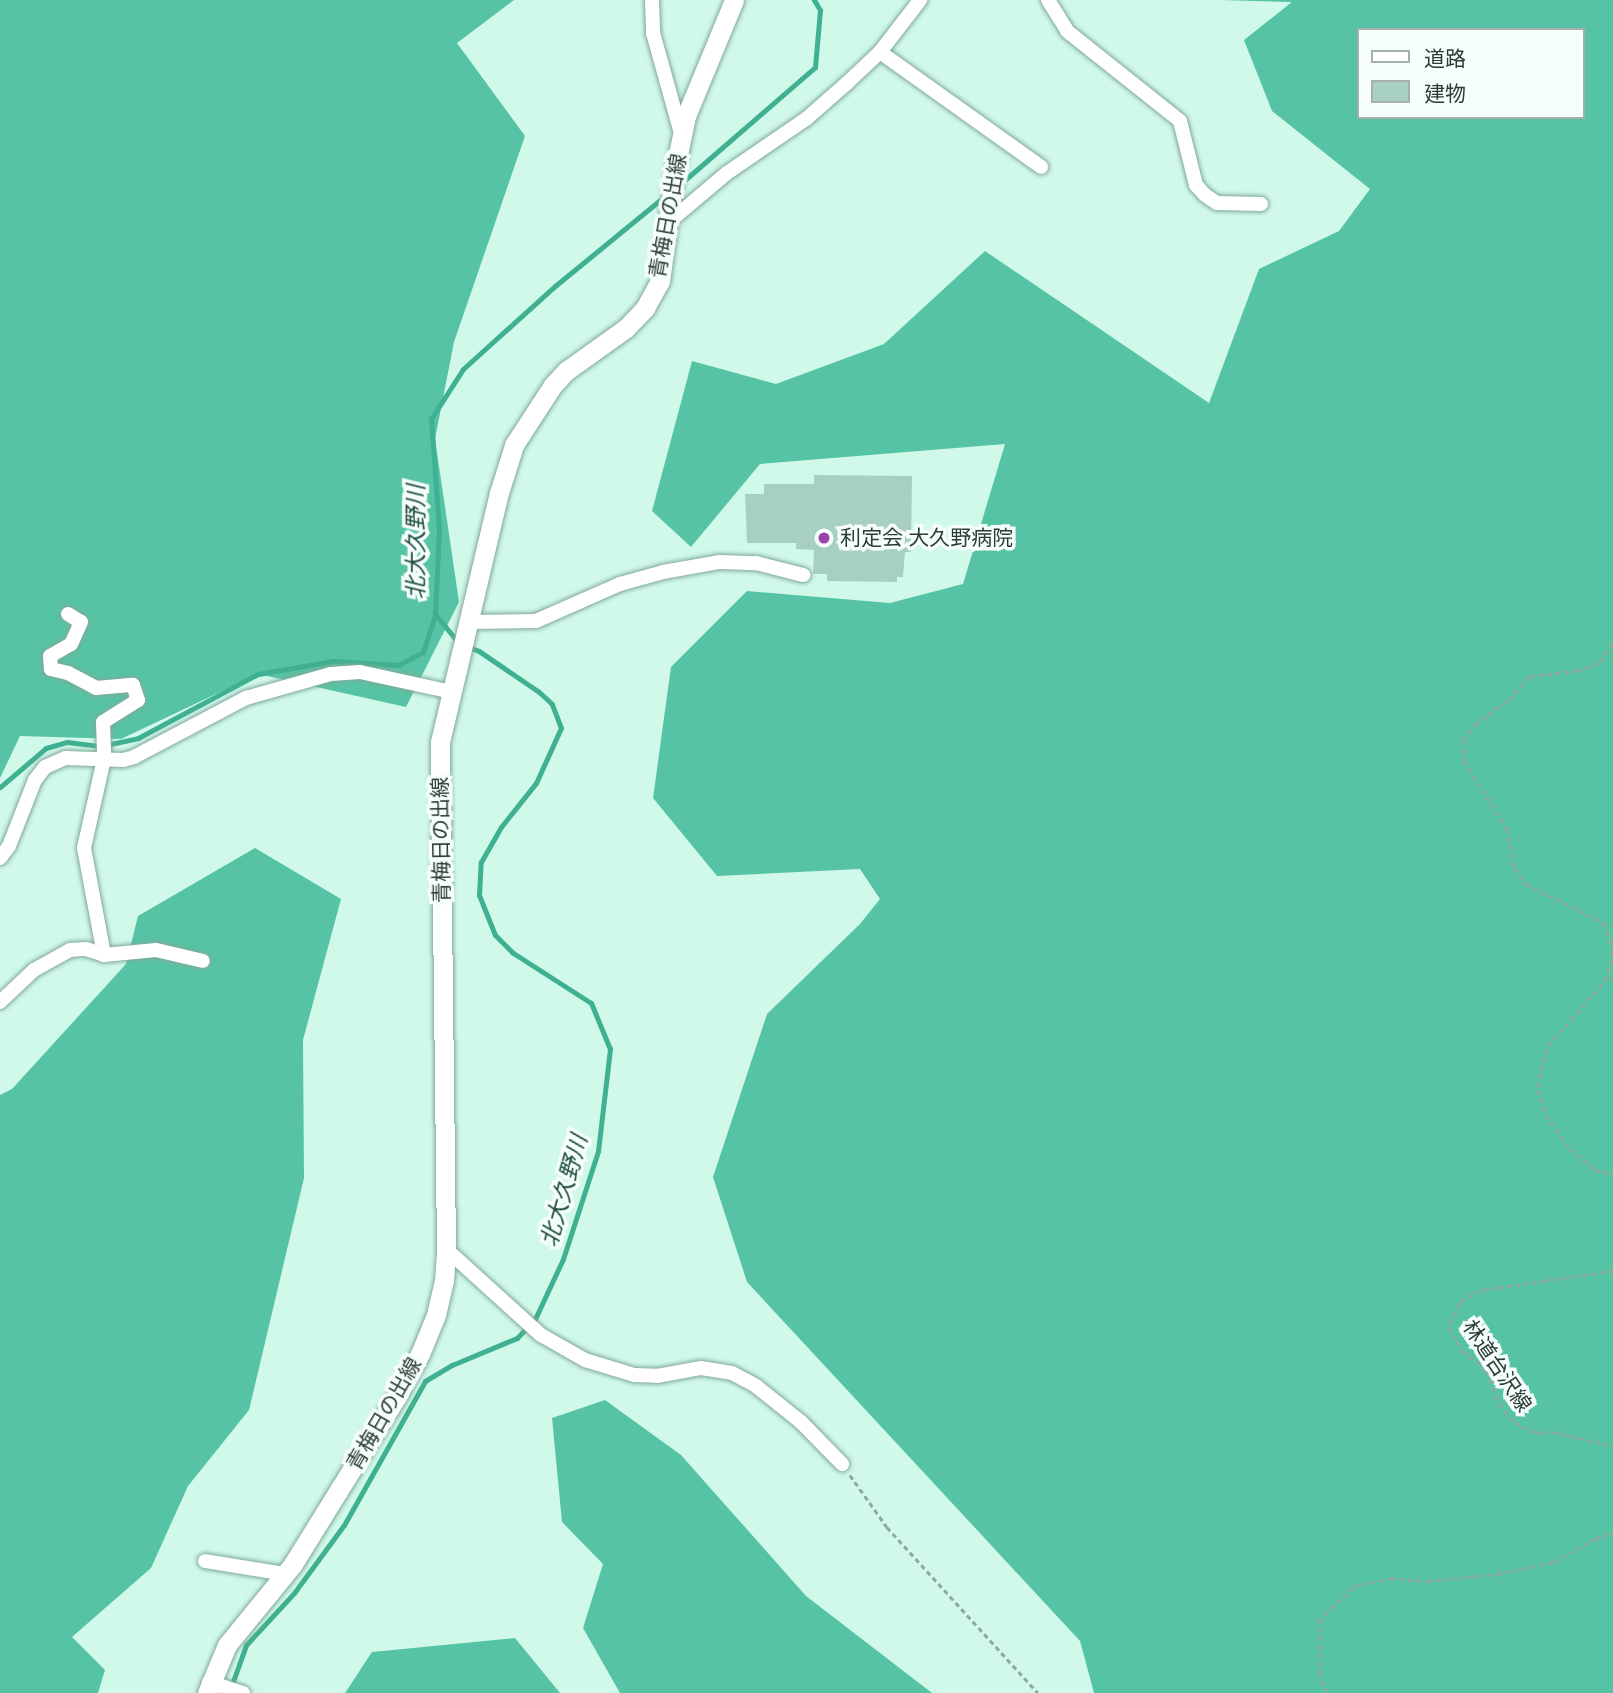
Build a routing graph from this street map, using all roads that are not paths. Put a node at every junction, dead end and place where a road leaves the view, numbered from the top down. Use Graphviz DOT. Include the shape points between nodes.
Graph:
graph roads {
  1 [pos="652,0"];
  2 [pos="734,0"];
  3 [pos="920,0"];
  4 [pos="1048,0"];
  5 [pos="880,52"];
  6 [pos="682,137"];
  7 [pos="1041,167"];
  8 [pos="1261,204"];
  9 [pos="671,213"];
  10 [pos="803,575"];
  11 [pos="68,614"];
  12 [pos="468,630"];
  13 [pos="452,692"];
  14 [pos="104,759"];
  15 [pos="0,858"];
  16 [pos="104,955"];
  17 [pos="203,961"];
  18 [pos="0,1002"];
  19 [pos="446,1249"];
  20 [pos="842,1464"];
  21 [pos="205,1561"];
  22 [pos="285,1574"];
  23 [pos="212,1687"];
  24 [pos="243,1693"];
  1 -- 6 [label="street" via="653,33"];
  2 -- 6 [label="main road, 青梅日の出線" via="705,66"];
  3 -- 5 [label="street"];
  4 -- 8 [label="street" via="1067,31 1180,121 1196,185 1205,195 1217,203"];
  5 -- 7 [label="street"];
  5 -- 9 [label="street" via="806,119"];
  6 -- 9 [label="main road, 青梅日の出線"];
  9 -- 12 [label="main road, 青梅日の出線" via="660,281 645,308 626,328 566,371 537,406 514,445"];
  10 -- 12 [label="street" via="756,563 720,562 620,584 536,621"];
  11 -- 14 [label="street" via="81,622 71,644 50,656 51,669 96,688 133,685 138,700 103,722"];
  12 -- 13 [label="main road, 青梅日の出線"];
  13 -- 14 [label="street" via="360,672 308,678 235,702 134,757"];
  13 -- 19 [label="main road, 青梅日の出線" via="440,754"];
  14 -- 15 [label="street" via="65,758 46,767 26,797 9,846"];
  14 -- 16 [label="street" via="84,848"];
  16 -- 17 [label="street" via="156,950"];
  16 -- 18 [label="street" via="70,950 34,970"];
  19 -- 20 [label="street" via="538,1332 585,1360 634,1375 701,1368 732,1373 801,1422"];
  19 -- 22 [label="main road, 青梅日の出線" via="439,1304 420,1354"];
  21 -- 22 [label="street"];
  22 -- 23 [label="main road, 青梅日の出線" via="226,1645"];
  23 -- 24 [label="street"];
}
